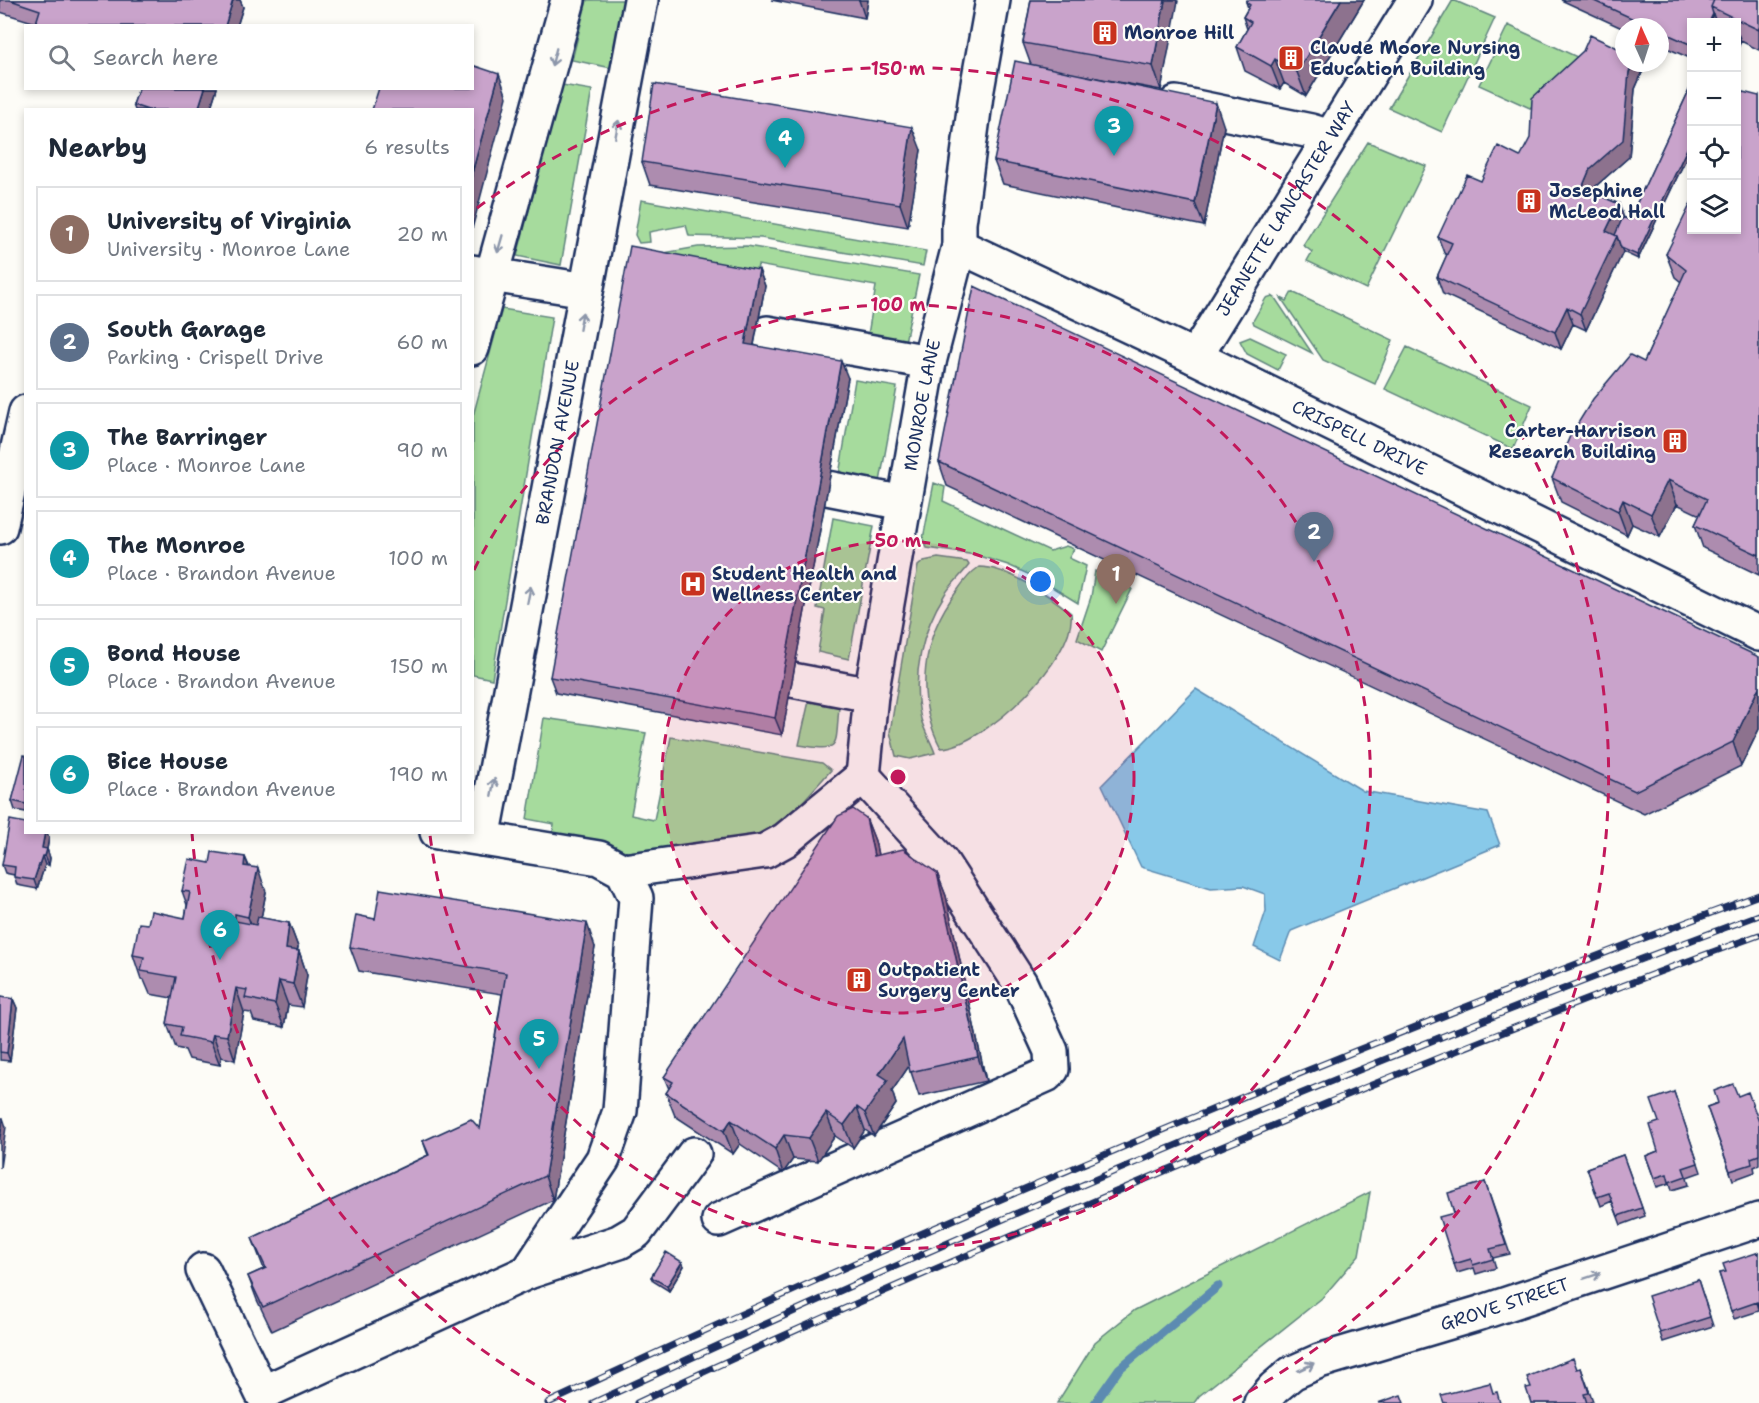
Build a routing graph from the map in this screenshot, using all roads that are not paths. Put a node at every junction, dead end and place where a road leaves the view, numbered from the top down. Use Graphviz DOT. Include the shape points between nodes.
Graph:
graph roads {
  1 [pos="568,0"];
  2 [pos="641,0"];
  3 [pos="993,0"];
  4 [pos="1414,0"];
  5 [pos="1144,97"];
  6 [pos="1330,137"];
  7 [pos="959,246"];
  8 [pos="482,274"];
  9 [pos="586,290"];
  10 [pos="474,333"];
  11 [pos="767,333"];
  12 [pos="1195,357"];
  13 [pos="929,362"];
  14 [pos="24,421"];
  15 [pos="827,488"];
  16 [pos="904,503"];
  17 [pos="0,527"];
  18 [pos="1759,634"];
  19 [pos="792,680"];
  20 [pos="871,695"];
  21 [pos="863,776"];
  22 [pos="450,834"];
  23 [pos="483,839"];
  24 [pos="623,871"];
  25 [pos="694,1154"];
  26 [pos="719,1220"];
  27 [pos="1759,1220"];
  28 [pos="203,1269"];
  29 [pos="528,1272"];
  30 [pos="1261,1403"];
  1 -- 8 [label="street, one-way"];
  9 -- 2 [label="street, BRANDON AVENUE, one-way"];
  3 -- 7 [label="street, MONROE LANE" via="976,95"];
  4 -- 6 [label="street, JEANETTE LANCASTER WAY"];
  5 -- 6 [label="street"];
  6 -- 12 [label="street, JEANETTE LANCASTER WAY"];
  7 -- 12 [label="street, CRISPELL DRIVE"];
  7 -- 13 [label="street, MONROE LANE"];
  8 -- 9 [label="street"];
  8 -- 10 [label="street"];
  23 -- 9 [label="street, BRANDON AVENUE, one-way"];
  11 -- 13 [label="street"];
  12 -- 18 [label="street, CRISPELL DRIVE"];
  13 -- 16 [label="street, MONROE LANE"];
  14 -- 17 [label="street"];
  15 -- 16 [label="street"];
  16 -- 20 [label="street, MONROE LANE"];
  19 -- 20 [label="street"];
  20 -- 21 [label="street, MONROE LANE"];
  21 -- 24 [label="street" via="785,840 765,851"];
  21 -- 26 [label="street" via="941,861 1020,983 1051,1051 1052,1069"];
  22 -- 23 [label="street"];
  23 -- 24 [label="street" via="599,858"];
  24 -- 29 [label="street" via="636,898 636,916 620,1111 603,1159"];
  25 -- 29 [label="street" via="636,1232 619,1242"];
  30 -- 27 [label="street, GROVE STREET, one-way" via="1292,1374 1319,1361 1480,1313"];
  28 -- 29 [label="street" via="262,1393"];
}
